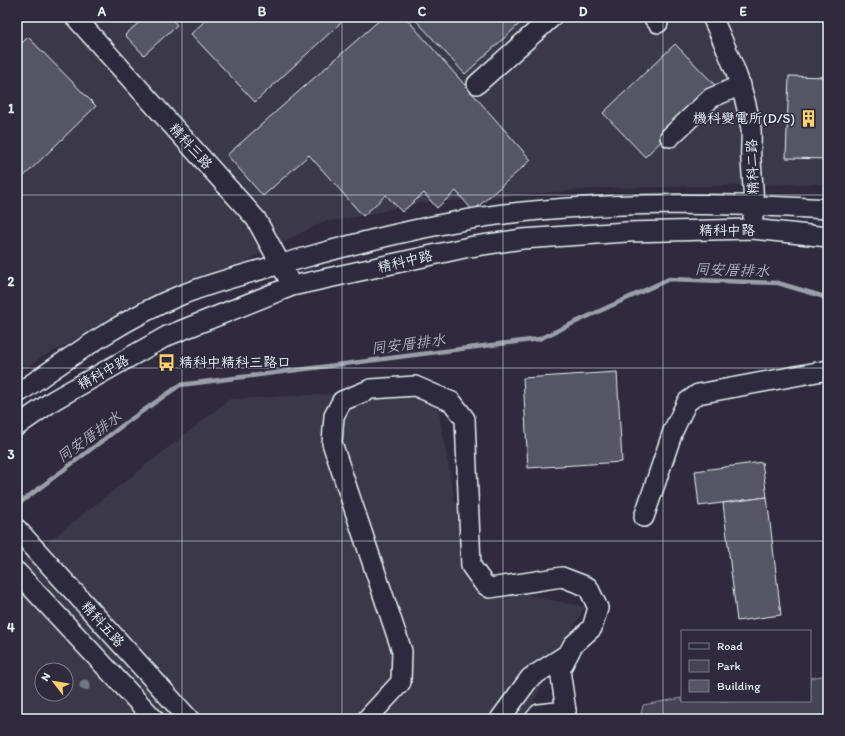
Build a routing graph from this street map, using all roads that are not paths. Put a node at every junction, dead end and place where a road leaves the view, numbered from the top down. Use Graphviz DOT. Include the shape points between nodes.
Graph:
graph roads {
  1 [pos="75,17"];
  2 [pos="552,17"];
  3 [pos="712,17"];
  4 [pos="476,84"];
  5 [pos="741,85"];
  6 [pos="670,137"];
  7 [pos="754,206"];
  8 [pos="828,209"];
  9 [pos="752,229"];
  10 [pos="828,237"];
  11 [pos="282,264"];
  12 [pos="292,286"];
  13 [pos="828,370"];
  14 [pos="17,394"];
  15 [pos="17,426"];
  16 [pos="644,517"];
  17 [pos="17,529"];
  18 [pos="17,572"];
  19 [pos="570,652"];
  20 [pos="564,715"];
  21 [pos="154,719"];
  22 [pos="189,719"];
  23 [pos="367,719"];
  24 [pos="500,719"];
  25 [pos="535,719"];
  1 -- 11 [label="street, 精科三路" via="256,219"];
  2 -- 4 [label="street"];
  3 -- 5 [label="street, 精科二路"];
  5 -- 6 [label="street" via="712,98"];
  5 -- 7 [label="street, 精科二路" via="751,132"];
  7 -- 8 [label="street, 精科中路"];
  7 -- 9 [label="street, 精科二路"];
  7 -- 11 [label="street, 精科中路" via="618,207 503,214 384,237"];
  9 -- 10 [label="street, 精科中路"];
  9 -- 12 [label="street, 精科中路" via="627,232 522,239 469,247"];
  11 -- 12 [label="street, 精科三路"];
  11 -- 14 [label="street, 精科中路" via="181,295 132,318"];
  12 -- 15 [label="street, 精科中路" via="168,336 54,400"];
  13 -- 16 [label="street" via="698,394 687,402 673,431"];
  17 -- 22 [label="street, 精科五路"];
  18 -- 21 [label="street, 精科五路"];
  19 -- 20 [label="street" via="560,670"];
  19 -- 23 [label="street" via="573,645 592,628 598,608 588,587 562,578 490,588 484,584 472,566 465,419 457,408 452,402 415,386 370,389 342,400 334,416 332,443 402,651 401,682"];
  19 -- 24 [label="street" via="530,678"];
  20 -- 25 [label="street" via="539,714"];
}
